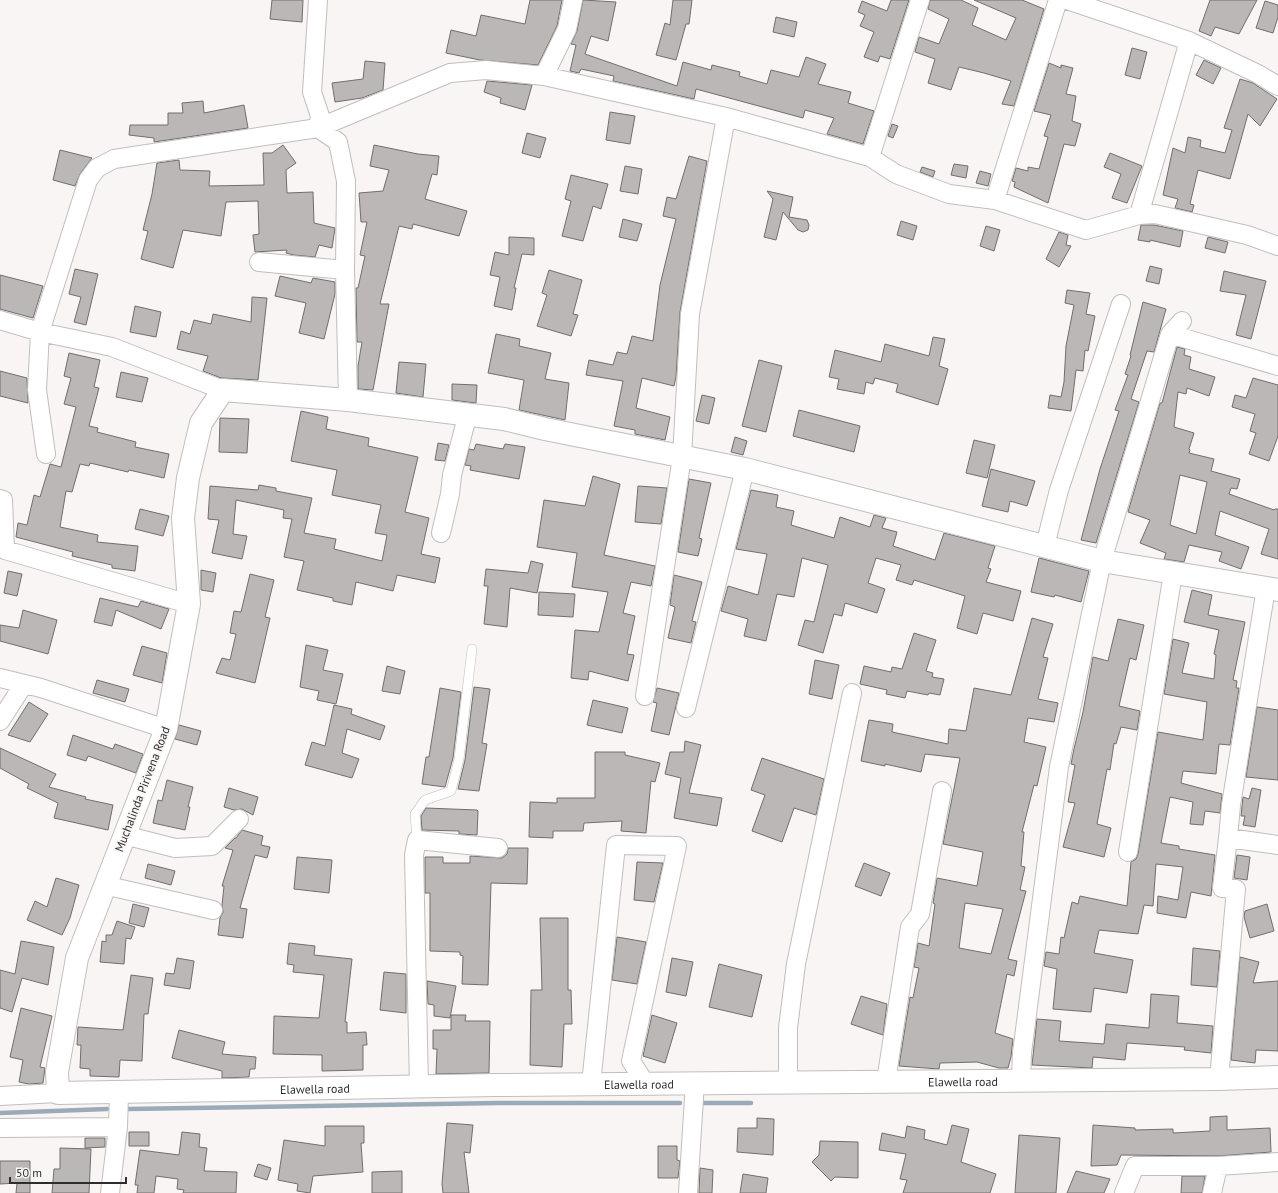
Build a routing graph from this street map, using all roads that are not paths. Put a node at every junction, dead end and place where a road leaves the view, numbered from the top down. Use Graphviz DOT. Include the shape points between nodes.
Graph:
graph roads {
  1 [pos="318,0"];
  2 [pos="573,0"];
  3 [pos="920,0"];
  4 [pos="1058,0"];
  5 [pos="1067,0"];
  6 [pos="1189,41"];
  7 [pos="544,76"];
  8 [pos="1278,86"];
  9 [pos="726,117"];
  10 [pos="318,128"];
  11 [pos="870,157"];
  12 [pos="995,200"];
  13 [pos="1139,215"];
  14 [pos="1278,246"];
  15 [pos="259,262"];
  16 [pos="345,270"];
  17 [pos="1121,304"];
  18 [pos="0,320"];
  19 [pos="40,332"];
  20 [pos="1278,366"];
  21 [pos="222,390"];
  22 [pos="348,400"];
  23 [pos="468,413"];
  24 [pos="46,454"];
  25 [pos="682,456"];
  26 [pos="745,470"];
  27 [pos="0,500"];
  28 [pos="441,533"];
  29 [pos="1045,546"];
  30 [pos="1102,562"];
  31 [pos="1173,573"];
  32 [pos="1272,589"];
  33 [pos="189,604"];
  34 [pos="472,648"];
  35 [pos="0,678"];
  36 [pos="24,684"];
  37 [pos="852,693"];
  38 [pos="645,696"];
  39 [pos="686,708"];
  40 [pos="0,721"];
  41 [pos="166,729"];
  42 [pos="942,791"];
  43 [pos="239,818"];
  44 [pos="124,835"];
  45 [pos="1228,838"];
  46 [pos="417,840"];
  47 [pos="1278,845"];
  48 [pos="498,848"];
  49 [pos="1128,852"];
  50 [pos="104,885"];
  51 [pos="213,910"];
  52 [pos="1278,1077"];
  53 [pos="1219,1079"];
  54 [pos="1020,1080"];
  55 [pos="788,1081"];
  56 [pos="886,1081"];
  57 [pos="695,1082"];
  58 [pos="644,1083"];
  59 [pos="590,1084"];
  60 [pos="419,1087"];
  61 [pos="58,1093"];
  62 [pos="119,1093"];
  63 [pos="0,1096"];
  64 [pos="118,1127"];
  65 [pos="0,1128"];
  66 [pos="1278,1162"];
  67 [pos="1218,1166"];
  68 [pos="110,1193"];
  69 [pos="688,1193"];
  70 [pos="1124,1193"];
  71 [pos="1212,1193"];
  1 -- 10 [label="street" via="312,92 320,116"];
  2 -- 7 [label="street" via="567,29"];
  3 -- 11 [label="street"];
  4 -- 12 [label="street"];
  5 -- 6 [label="street"];
  6 -- 8 [label="street"];
  6 -- 13 [label="street"];
  7 -- 9 [label="street"];
  7 -- 10 [label="street" via="486,70 450,73"];
  9 -- 11 [label="street"];
  9 -- 25 [label="street" via="690,314"];
  10 -- 16 [label="street" via="338,142 346,181"];
  10 -- 19 [label="street" via="114,159 97,168 88,180"];
  11 -- 12 [label="street" via="896,174 949,194"];
  12 -- 13 [label="street" via="1086,230"];
  13 -- 14 [label="street" via="1155,214 1247,235"];
  15 -- 16 [label="street"];
  16 -- 22 [label="street"];
  17 -- 29 [label="street" via="1059,490"];
  18 -- 19 [label="street"];
  19 -- 21 [label="street" via="112,347"];
  19 -- 24 [label="street" via="37,390"];
  20 -- 30 [label="street" via="1176,327"];
  21 -- 22 [label="street"];
  21 -- 33 [label="street, Muchalinda Pirivena Road" via="201,423 188,478 183,518"];
  22 -- 23 [label="street"];
  23 -- 25 [label="street"];
  23 -- 28 [label="street"];
  25 -- 26 [label="street"];
  25 -- 38 [label="street"];
  26 -- 29 [label="street"];
  26 -- 39 [label="street"];
  27 -- 33 [label="street" via="3,500 5,550"];
  29 -- 30 [label="street"];
  30 -- 31 [label="street"];
  30 -- 54 [label="street" via="1059,767"];
  31 -- 32 [label="street"];
  31 -- 49 [label="street"];
  32 -- 45 [label="street" via="1231,805"];
  33 -- 41 [label="street, Muchalinda Pirivena Road"];
  34 -- 46 [label="lane" via="459,759 451,791 425,800 415,814"];
  35 -- 36 [label="street"];
  36 -- 40 [label="street"];
  36 -- 41 [label="street"];
  37 -- 55 [label="street" via="796,964 788,1028"];
  41 -- 44 [label="street, Muchalinda Pirivena Road"];
  42 -- 56 [label="street" via="920,914 910,927"];
  43 -- 44 [label="street" via="212,846 175,848"];
  44 -- 50 [label="street, Muchalinda Pirivena Road"];
  45 -- 47 [label="street"];
  45 -- 53 [label="street" via="1222,888 1236,889"];
  46 -- 48 [label="street"];
  46 -- 60 [label="street" via="414,855"];
  50 -- 51 [label="street"];
  50 -- 61 [label="street, Muchalinda Pirivena Road" via="77,958 58,1072"];
  52 -- 53 [label="street, Elawella road"];
  53 -- 54 [label="street, Elawella road"];
  54 -- 56 [label="street, Elawella road"];
  55 -- 56 [label="street, Elawella road"];
  55 -- 57 [label="street, Elawella road"];
  57 -- 58 [label="street, Elawella road"];
  57 -- 69 [label="street"];
  58 -- 59 [label="street, Elawella road"];
  58 -- 59 [label="street" via="631,1061 676,846 616,845"];
  59 -- 60 [label="street, Elawella road"];
  60 -- 62 [label="street, Elawella road"];
  61 -- 62 [label="street, Elawella road"];
  61 -- 63 [label="street, Elawella road"];
  62 -- 64 [label="street"];
  64 -- 65 [label="street"];
  64 -- 68 [label="street"];
  66 -- 67 [label="street"];
  67 -- 70 [label="street" via="1135,1166"];
  67 -- 71 [label="street"];
}
